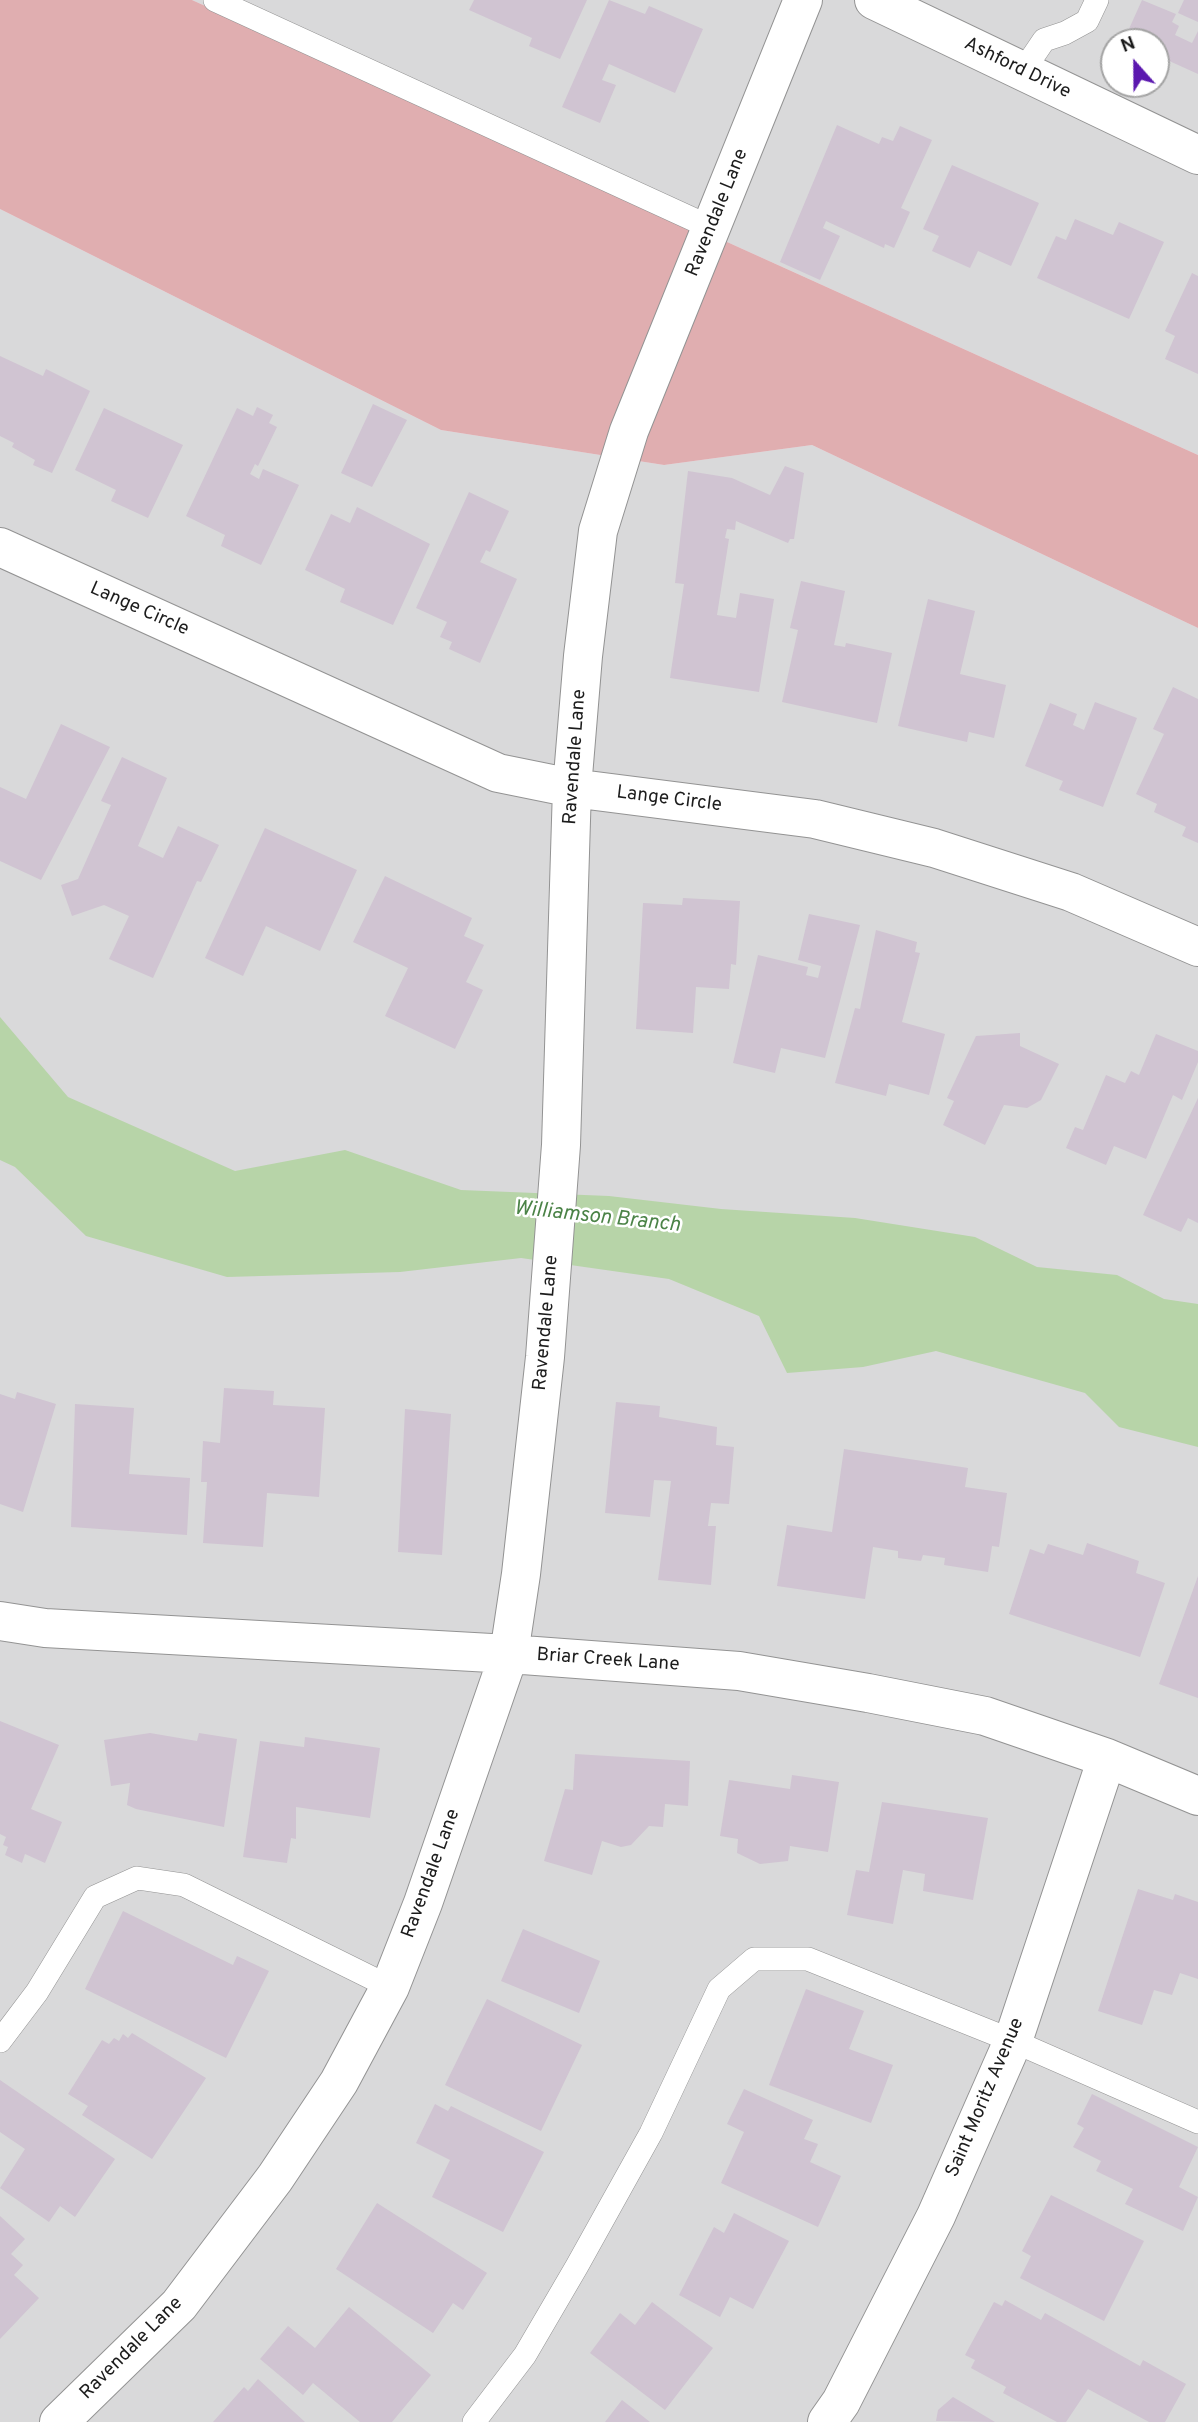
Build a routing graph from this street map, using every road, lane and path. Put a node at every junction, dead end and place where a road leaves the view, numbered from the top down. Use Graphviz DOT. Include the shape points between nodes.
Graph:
graph roads {
  1 [pos="215,0"];
  2 [pos="803,0"];
  3 [pos="874,0"];
  4 [pos="1097,0"];
  5 [pos="1023,71"];
  6 [pos="1198,155"];
  7 [pos="712,228"];
  8 [pos="0,547"];
  9 [pos="572,788"];
  10 [pos="1198,947"];
  11 [pos="0,1620"];
  12 [pos="509,1654"];
  13 [pos="1107,1758"];
  14 [pos="1198,1796"];
  15 [pos="390,1987"];
  16 [pos="0,2041"];
  17 [pos="1013,2041"];
  18 [pos="1198,2122"];
  19 [pos="59,2422"];
  20 [pos="474,2422"];
  21 [pos="827,2422"];
  1 -- 7 [label="lane"];
  2 -- 7 [label="street, Ravendale Lane"];
  3 -- 5 [label="street, Ashford Drive"];
  4 -- 5 [label="lane" via="1087,21 1044,40"];
  5 -- 6 [label="street, Ashford Drive"];
  7 -- 9 [label="street, Ravendale Lane" via="629,431 598,531"];
  8 -- 9 [label="street, Lange Circle" via="498,773"];
  9 -- 10 [label="street, Lange Circle" via="815,819 934,848 1071,892"];
  9 -- 12 [label="street, Ravendale Lane" via="561,1145 545,1357"];
  11 -- 12 [label="street, Briar Creek Lane" via="45,1628"];
  12 -- 13 [label="street, Briar Creek Lane" via="739,1671 842,1688 985,1716"];
  12 -- 15 [label="street, Ravendale Lane"];
  13 -- 14 [label="street, Briar Creek Lane"];
  13 -- 17 [label="street, Saint Moritz Avenue"];
  15 -- 16 [label="lane" via="184,1885 137,1878 95,1897 37,1992"];
  15 -- 19 [label="street, Ravendale Lane" via="339,2082 275,2178 179,2305"];
  17 -- 18 [label="lane"];
  17 -- 20 [label="lane" via="808,1959 754,1959 719,1989 651,2133 577,2266 525,2356"];
  17 -- 21 [label="street, Saint Moritz Avenue" via="936,2216"];
}
